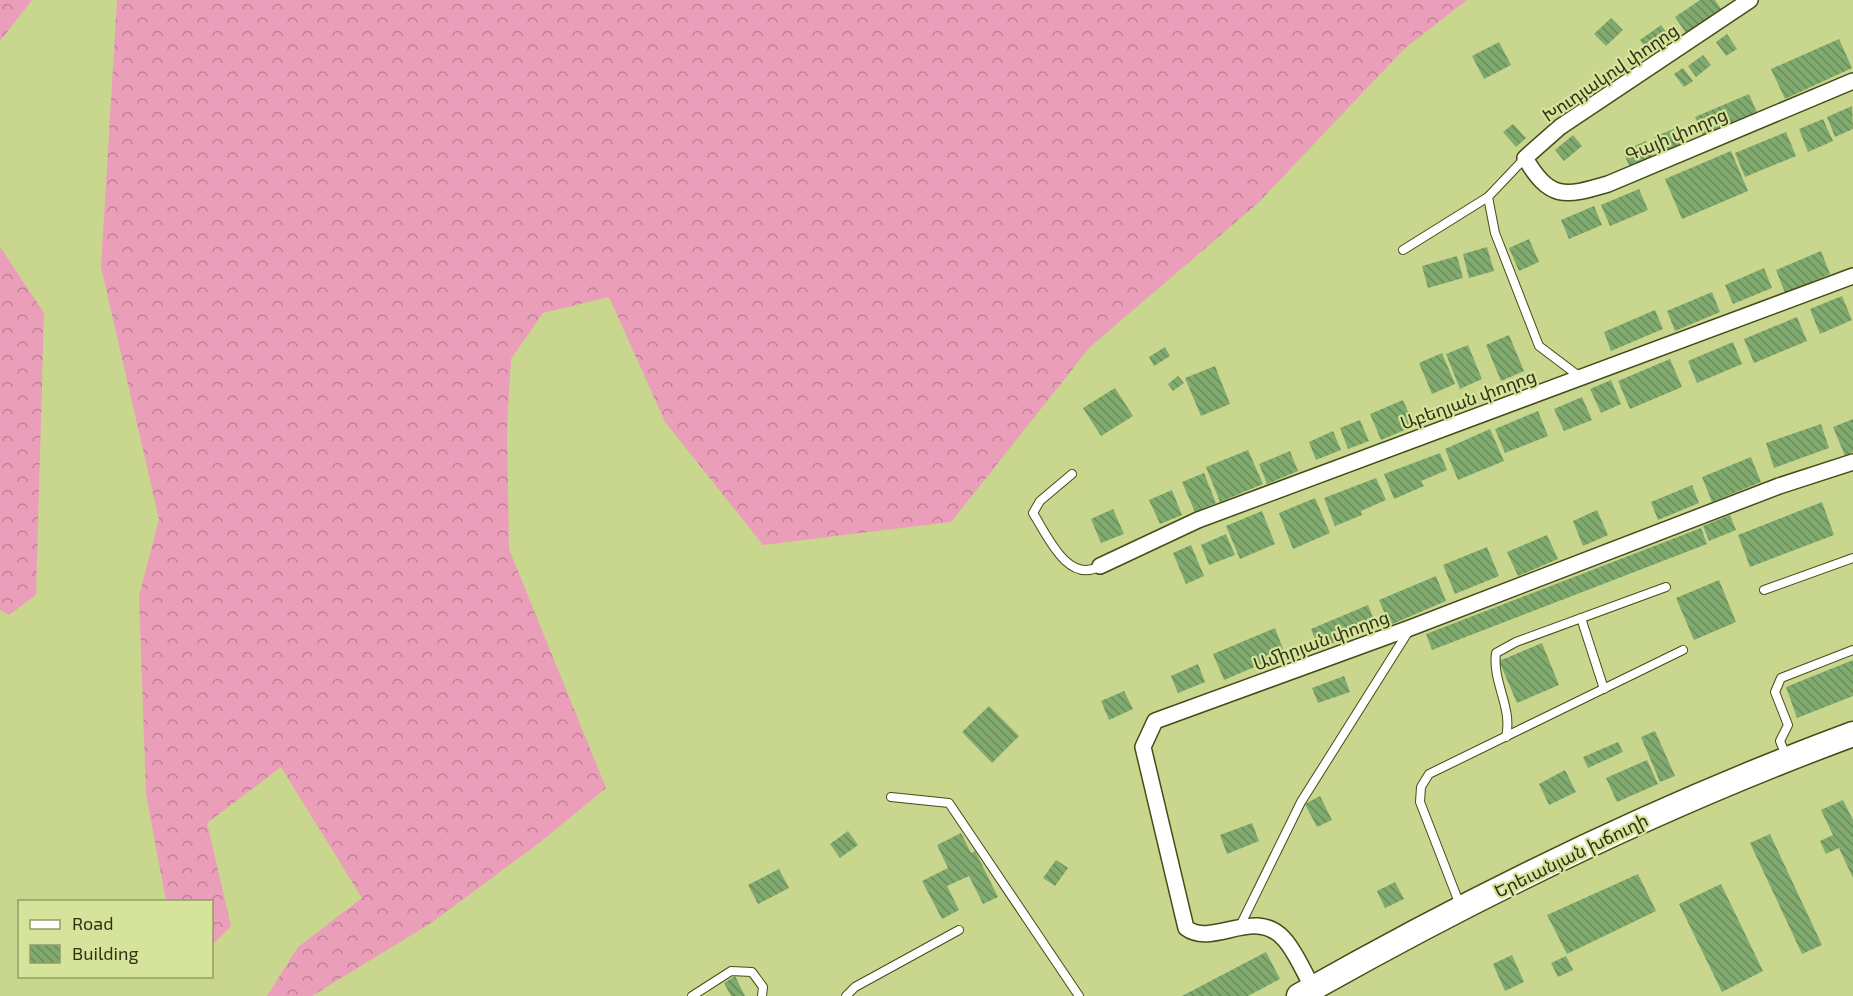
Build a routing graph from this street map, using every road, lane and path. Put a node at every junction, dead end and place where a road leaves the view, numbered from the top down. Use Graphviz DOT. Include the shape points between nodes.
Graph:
graph roads {
  1 [pos="1750,0"];
  2 [pos="1853,81"];
  3 [pos="1525,158"];
  4 [pos="1488,196"];
  5 [pos="1403,250"];
  6 [pos="1853,276"];
  7 [pos="1581,378"];
  8 [pos="1853,462"];
  9 [pos="1072,474"];
  10 [pos="1853,558"];
  11 [pos="1100,566"];
  12 [pos="1666,587"];
  13 [pos="1764,590"];
  14 [pos="1581,618"];
  15 [pos="1410,628"];
  16 [pos="1683,650"];
  17 [pos="1853,650"];
  18 [pos="1604,689"];
  19 [pos="1853,734"];
  20 [pos="1506,737"];
  21 [pos="1788,760"];
  22 [pos="891,797"];
  23 [pos="1462,910"];
  24 [pos="1240,926"];
  25 [pos="959,930"];
  26 [pos="1306,992"];
  27 [pos="692,996"];
  28 [pos="762,996"];
  29 [pos="846,996"];
  30 [pos="1079,996"];
  1 -- 3 [label="street, Խուդյակով փողոց" via="1560,127"];
  2 -- 3 [label="street, Գայի փողոց" via="1582,192 1566,194 1546,188"];
  3 -- 4 [label="lane"];
  4 -- 5 [label="lane"];
  4 -- 7 [label="lane" via="1495,233 1539,346"];
  6 -- 7 [label="street, Աբեղյան փողոց"];
  7 -- 11 [label="street, Աբեղյան փողոց" via="1198,520"];
  8 -- 15 [label="street, Ամիրյան փողոց" via="1779,486"];
  9 -- 11 [label="lane" via="1040,501 1033,513 1063,559 1076,569 1091,571"];
  10 -- 13 [label="lane"];
  12 -- 14 [label="lane"];
  14 -- 18 [label="lane"];
  14 -- 20 [label="lane" via="1496,652 1494,669 1509,723"];
  15 -- 24 [label="lane" via="1300,802"];
  15 -- 24 [label="street, Ամիրյան փողոց" via="1155,721 1143,747 1186,928 1203,934"];
  16 -- 18 [label="lane"];
  17 -- 21 [label="lane" via="1781,678 1774,692 1788,725 1780,741"];
  18 -- 20 [label="lane"];
  19 -- 21 [label="highway, Երեւանյան խճուղի"];
  20 -- 23 [label="lane" via="1429,774 1420,787 1420,802"];
  21 -- 23 [label="highway, Երեւանյան խճուղի" via="1578,848"];
  22 -- 30 [label="lane" via="949,803"];
  23 -- 26 [label="highway, Երեւանյան խճուղի"];
  24 -- 26 [label="street, Ամիրյան փողոց" via="1271,928 1285,939"];
  25 -- 29 [label="lane" via="855,987"];
  27 -- 28 [label="lane" via="731,971 752,972 763,987"];
}
